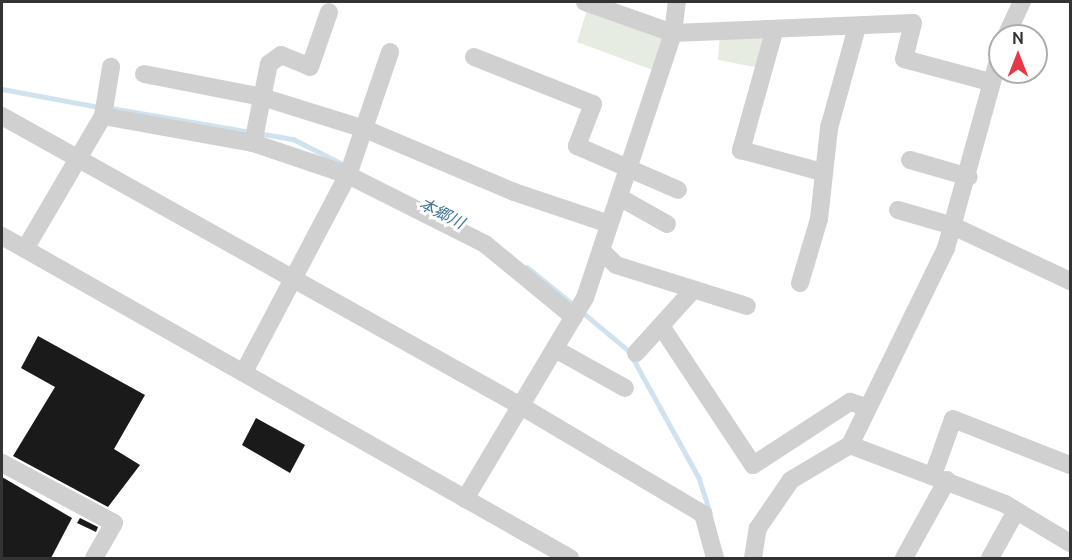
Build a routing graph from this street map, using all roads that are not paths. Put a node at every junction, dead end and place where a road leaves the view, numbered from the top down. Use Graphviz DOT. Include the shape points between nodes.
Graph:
graph roads {
  1 [pos="585,2"];
  2 [pos="677,2"];
  3 [pos="1022,2"];
  4 [pos="329,12"];
  5 [pos="1012,24"];
  6 [pos="857,27"];
  7 [pos="774,32"];
  8 [pos="674,33"];
  9 [pos="390,52"];
  10 [pos="474,57"];
  11 [pos="111,67"];
  12 [pos="144,74"];
  13 [pos="988,81"];
  14 [pos="990,84"];
  15 [pos="262,97"];
  16 [pos="2,116"];
  17 [pos="103,116"];
  18 [pos="365,129"];
  19 [pos="253,143"];
  20 [pos="77,159"];
  21 [pos="910,160"];
  22 [pos="629,166"];
  23 [pos="822,172"];
  24 [pos="348,174"];
  25 [pos="969,177"];
  26 [pos="678,190"];
  27 [pos="618,197"];
  28 [pos="898,210"];
  29 [pos="667,224"];
  30 [pos="609,225"];
  31 [pos="953,226"];
  32 [pos="2,236"];
  33 [pos="25,249"];
  34 [pos="601,250"];
  35 [pos="294,281"];
  36 [pos="1071,281"];
  37 [pos="800,283"];
  38 [pos="693,290"];
  39 [pos="747,306"];
  40 [pos="574,317"];
  41 [pos="663,329"];
  42 [pos="555,349"];
  43 [pos="636,353"];
  44 [pos="245,370"];
  45 [pos="625,388"];
  46 [pos="521,406"];
  47 [pos="866,407"];
  48 [pos="850,446"];
  49 [pos="2,463"];
  50 [pos="1071,465"];
  51 [pos="940,478"];
  52 [pos="465,499"];
  53 [pos="1017,511"];
  54 [pos="1071,543"];
  55 [pos="94,558"];
  56 [pos="570,558"];
  57 [pos="716,558"];
  58 [pos="753,558"];
  59 [pos="904,558"];
  60 [pos="990,558"];
  1 -- 8 [label="street"];
  2 -- 8 [label="street"];
  3 -- 5 [label="street"];
  4 -- 15 [label="street" via="310,67 281,55 269,64"];
  6 -- 7 [label="street"];
  6 -- 13 [label="street" via="913,23 904,59"];
  6 -- 23 [label="street"];
  7 -- 8 [label="street"];
  7 -- 23 [label="street" via="741,150"];
  8 -- 22 [label="street"];
  9 -- 18 [label="street"];
  10 -- 22 [label="street" via="593,104 577,146"];
  11 -- 17 [label="street"];
  12 -- 15 [label="street"];
  14 -- 25 [label="street"];
  15 -- 18 [label="street"];
  15 -- 19 [label="street"];
  16 -- 20 [label="street"];
  17 -- 19 [label="street"];
  17 -- 20 [label="street"];
  18 -- 24 [label="street"];
  18 -- 30 [label="street" via="514,192"];
  19 -- 24 [label="street"];
  20 -- 33 [label="street"];
  20 -- 35 [label="street"];
  21 -- 25 [label="street"];
  22 -- 26 [label="street"];
  22 -- 27 [label="street"];
  23 -- 37 [label="street" via="819,219"];
  24 -- 35 [label="street"];
  24 -- 40 [label="street" via="485,244"];
  25 -- 31 [label="street"];
  27 -- 29 [label="street"];
  27 -- 30 [label="street"];
  28 -- 31 [label="street"];
  30 -- 34 [label="street"];
  31 -- 36 [label="street"];
  31 -- 47 [label="street"];
  32 -- 33 [label="street"];
  33 -- 44 [label="street"];
  34 -- 38 [label="street" via="616,265"];
  34 -- 40 [label="street" via="585,298"];
  35 -- 44 [label="street"];
  35 -- 46 [label="street"];
  38 -- 39 [label="street"];
  38 -- 41 [label="street"];
  40 -- 42 [label="street"];
  41 -- 43 [label="street"];
  41 -- 47 [label="street" via="753,465 850,402"];
  42 -- 45 [label="street"];
  42 -- 46 [label="street"];
  44 -- 52 [label="street"];
  46 -- 52 [label="street"];
  46 -- 57 [label="street" via="703,514"];
  47 -- 48 [label="street"];
  48 -- 51 [label="street"];
  48 -- 58 [label="street" via="791,480 758,528"];
  49 -- 55 [label="street" via="114,523"];
  50 -- 51 [label="street" via="953,418"];
  51 -- 53 [label="street"];
  51 -- 59 [label="street"];
  52 -- 56 [label="street"];
  53 -- 54 [label="street"];
  53 -- 60 [label="street"];
}
